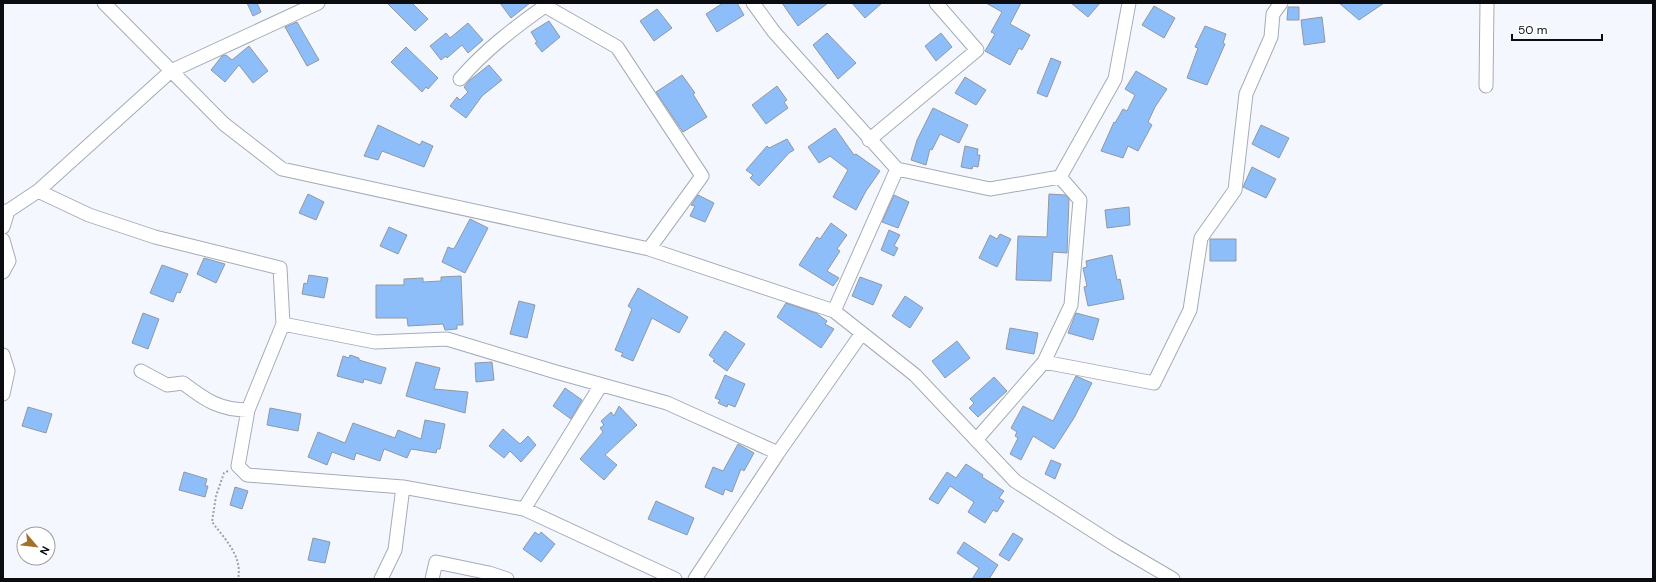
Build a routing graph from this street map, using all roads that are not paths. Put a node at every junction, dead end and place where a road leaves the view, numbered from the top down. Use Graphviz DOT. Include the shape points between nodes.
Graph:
graph roads {
  1 [pos="104,3"];
  2 [pos="318,3"];
  3 [pos="753,3"];
  4 [pos="936,3"];
  5 [pos="1129,3"];
  6 [pos="1281,3"];
  7 [pos="1488,3"];
  8 [pos="545,4"];
  9 [pos="171,71"];
  10 [pos="460,79"];
  11 [pos="1486,86"];
  12 [pos="869,140"];
  13 [pos="897,169"];
  14 [pos="1060,177"];
  15 [pos="38,191"];
  16 [pos="5,211"];
  17 [pos="3,227"];
  18 [pos="3,240"];
  19 [pos="649,249"];
  20 [pos="3,272"];
  21 [pos="834,311"];
  22 [pos="283,324"];
  23 [pos="862,333"];
  24 [pos="3,355"];
  25 [pos="1044,362"];
  26 [pos="141,371"];
  27 [pos="601,385"];
  28 [pos="3,394"];
  29 [pos="248,410"];
  30 [pos="976,440"];
  31 [pos="778,453"];
  32 [pos="403,487"];
  33 [pos="524,508"];
  34 [pos="380,579"];
  35 [pos="432,579"];
  36 [pos="507,579"];
  37 [pos="675,579"];
  38 [pos="695,579"];
  39 [pos="1173,579"];
  1 -- 9 [label="street"];
  2 -- 9 [label="street"];
  3 -- 12 [label="street" via="774,32"];
  4 -- 12 [label="street" via="977,50"];
  5 -- 14 [label="street" via="1115,78"];
  6 -- 25 [label="street" via="1273,14 1271,37 1246,94 1235,190 1201,238 1190,310 1154,383"];
  7 -- 11 [label="street"];
  8 -- 10 [label="street" via="488,50"];
  8 -- 19 [label="street" via="617,47 702,176"];
  9 -- 15 [label="street"];
  9 -- 19 [label="street" via="224,124 282,169"];
  12 -- 13 [label="street"];
  13 -- 14 [label="street" via="990,189"];
  13 -- 21 [label="street"];
  14 -- 25 [label="street" via="1080,200 1071,305"];
  15 -- 16 [label="street"];
  15 -- 22 [label="street" via="89,215 155,237 280,268"];
  16 -- 17 [label="street"];
  18 -- 20 [label="street" via="9,261"];
  19 -- 21 [label="street"];
  21 -- 23 [label="street"];
  22 -- 27 [label="street" via="375,342 447,339"];
  22 -- 29 [label="street"];
  23 -- 30 [label="street" via="915,375"];
  23 -- 31 [label="street"];
  24 -- 28 [label="street" via="8,371"];
  25 -- 30 [label="street"];
  26 -- 29 [label="street" via="166,385 183,383 203,398 231,410"];
  27 -- 31 [label="street" via="667,403"];
  27 -- 33 [label="street"];
  29 -- 32 [label="street" via="238,466 247,475"];
  30 -- 39 [label="street" via="1015,481"];
  31 -- 38 [label="street"];
  32 -- 33 [label="street"];
  32 -- 34 [label="street" via="396,550"];
  33 -- 37 [label="street"];
  35 -- 36 [label="street" via="436,562"];
}
